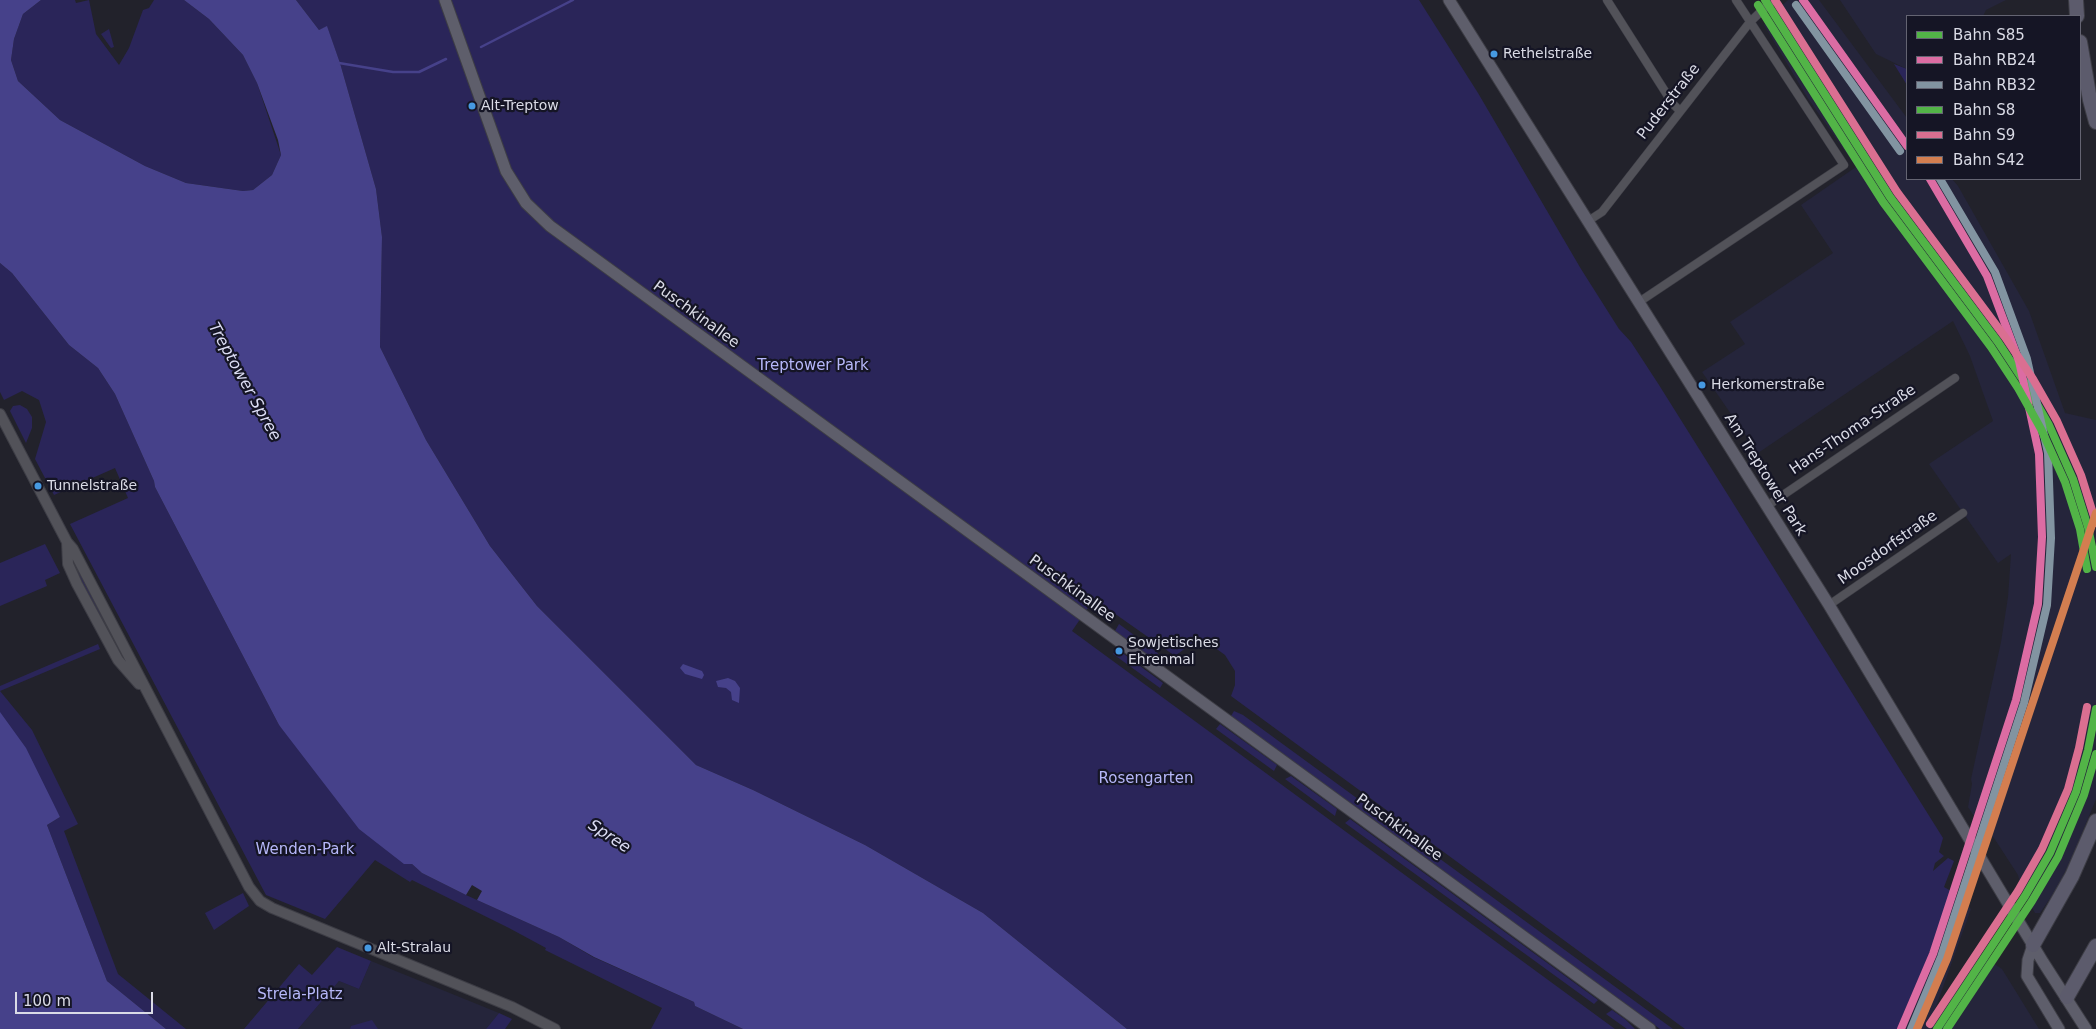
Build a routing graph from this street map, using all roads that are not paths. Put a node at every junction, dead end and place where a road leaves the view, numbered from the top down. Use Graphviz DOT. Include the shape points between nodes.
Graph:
graph roads {
  1 [pos="444,0"];
  2 [pos="1449,0"];
  3 [pos="1607,0"];
  4 [pos="1736,0"];
  5 [pos="1773,0"];
  6 [pos="2076,0"];
  7 [pos="2077,15"];
  8 [pos="1750,22"];
  9 [pos="2081,48"];
  10 [pos="1680,110"];
  11 [pos="2096,122"];
  12 [pos="1588,221"];
  13 [pos="1639,302"];
  14 [pos="1955,378"];
  15 [pos="0,414"];
  16 [pos="1766,506"];
  17 [pos="1963,513"];
  18 [pos="1829,605"];
  19 [pos="2096,821"];
  20 [pos="2033,945"];
  21 [pos="2096,946"];
  22 [pos="2067,997"];
  23 [pos="555,1029"];
  24 [pos="1650,1029"];
  25 [pos="2059,1029"];
  26 [pos="2086,1029"];
  1 -- 24 [label="main road, Puschkinallee" via="506,171 526,203 550,226"];
  2 -- 12 [label="main road, Am Treptower Park"];
  3 -- 10 [label="street" via="1672,104"];
  4 -- 8 [label="street"];
  5 -- 8 [label="street, Puderstraße"];
  6 -- 7 [label="highway"];
  8 -- 10 [label="street, Puderstraße"];
  8 -- 13 [label="street" via="1844,165"];
  9 -- 11 [label="highway"];
  10 -- 12 [label="street, Puderstraße" via="1602,212"];
  12 -- 13 [label="main road, Am Treptower Park"];
  13 -- 16 [label="main road, Am Treptower Park"];
  14 -- 16 [label="street, Hans-Thoma-Straße"];
  15 -- 23 [label="street" via="67,542 70,570 118,660 146,690 249,887 260,901 512,1007"];
  16 -- 18 [label="main road, Am Treptower Park"];
  17 -- 18 [label="street, Moosdorfstraße"];
  18 -- 20 [label="main road, Am Treptower Park"];
  19 -- 20 [label="highway" via="2072,876"];
  20 -- 22 [label="main road, Am Treptower Park"];
  20 -- 25 [label="main road" via="2027,976"];
  21 -- 22 [label="highway"];
  22 -- 26 [label="main road, Am Treptower Park"];
}
